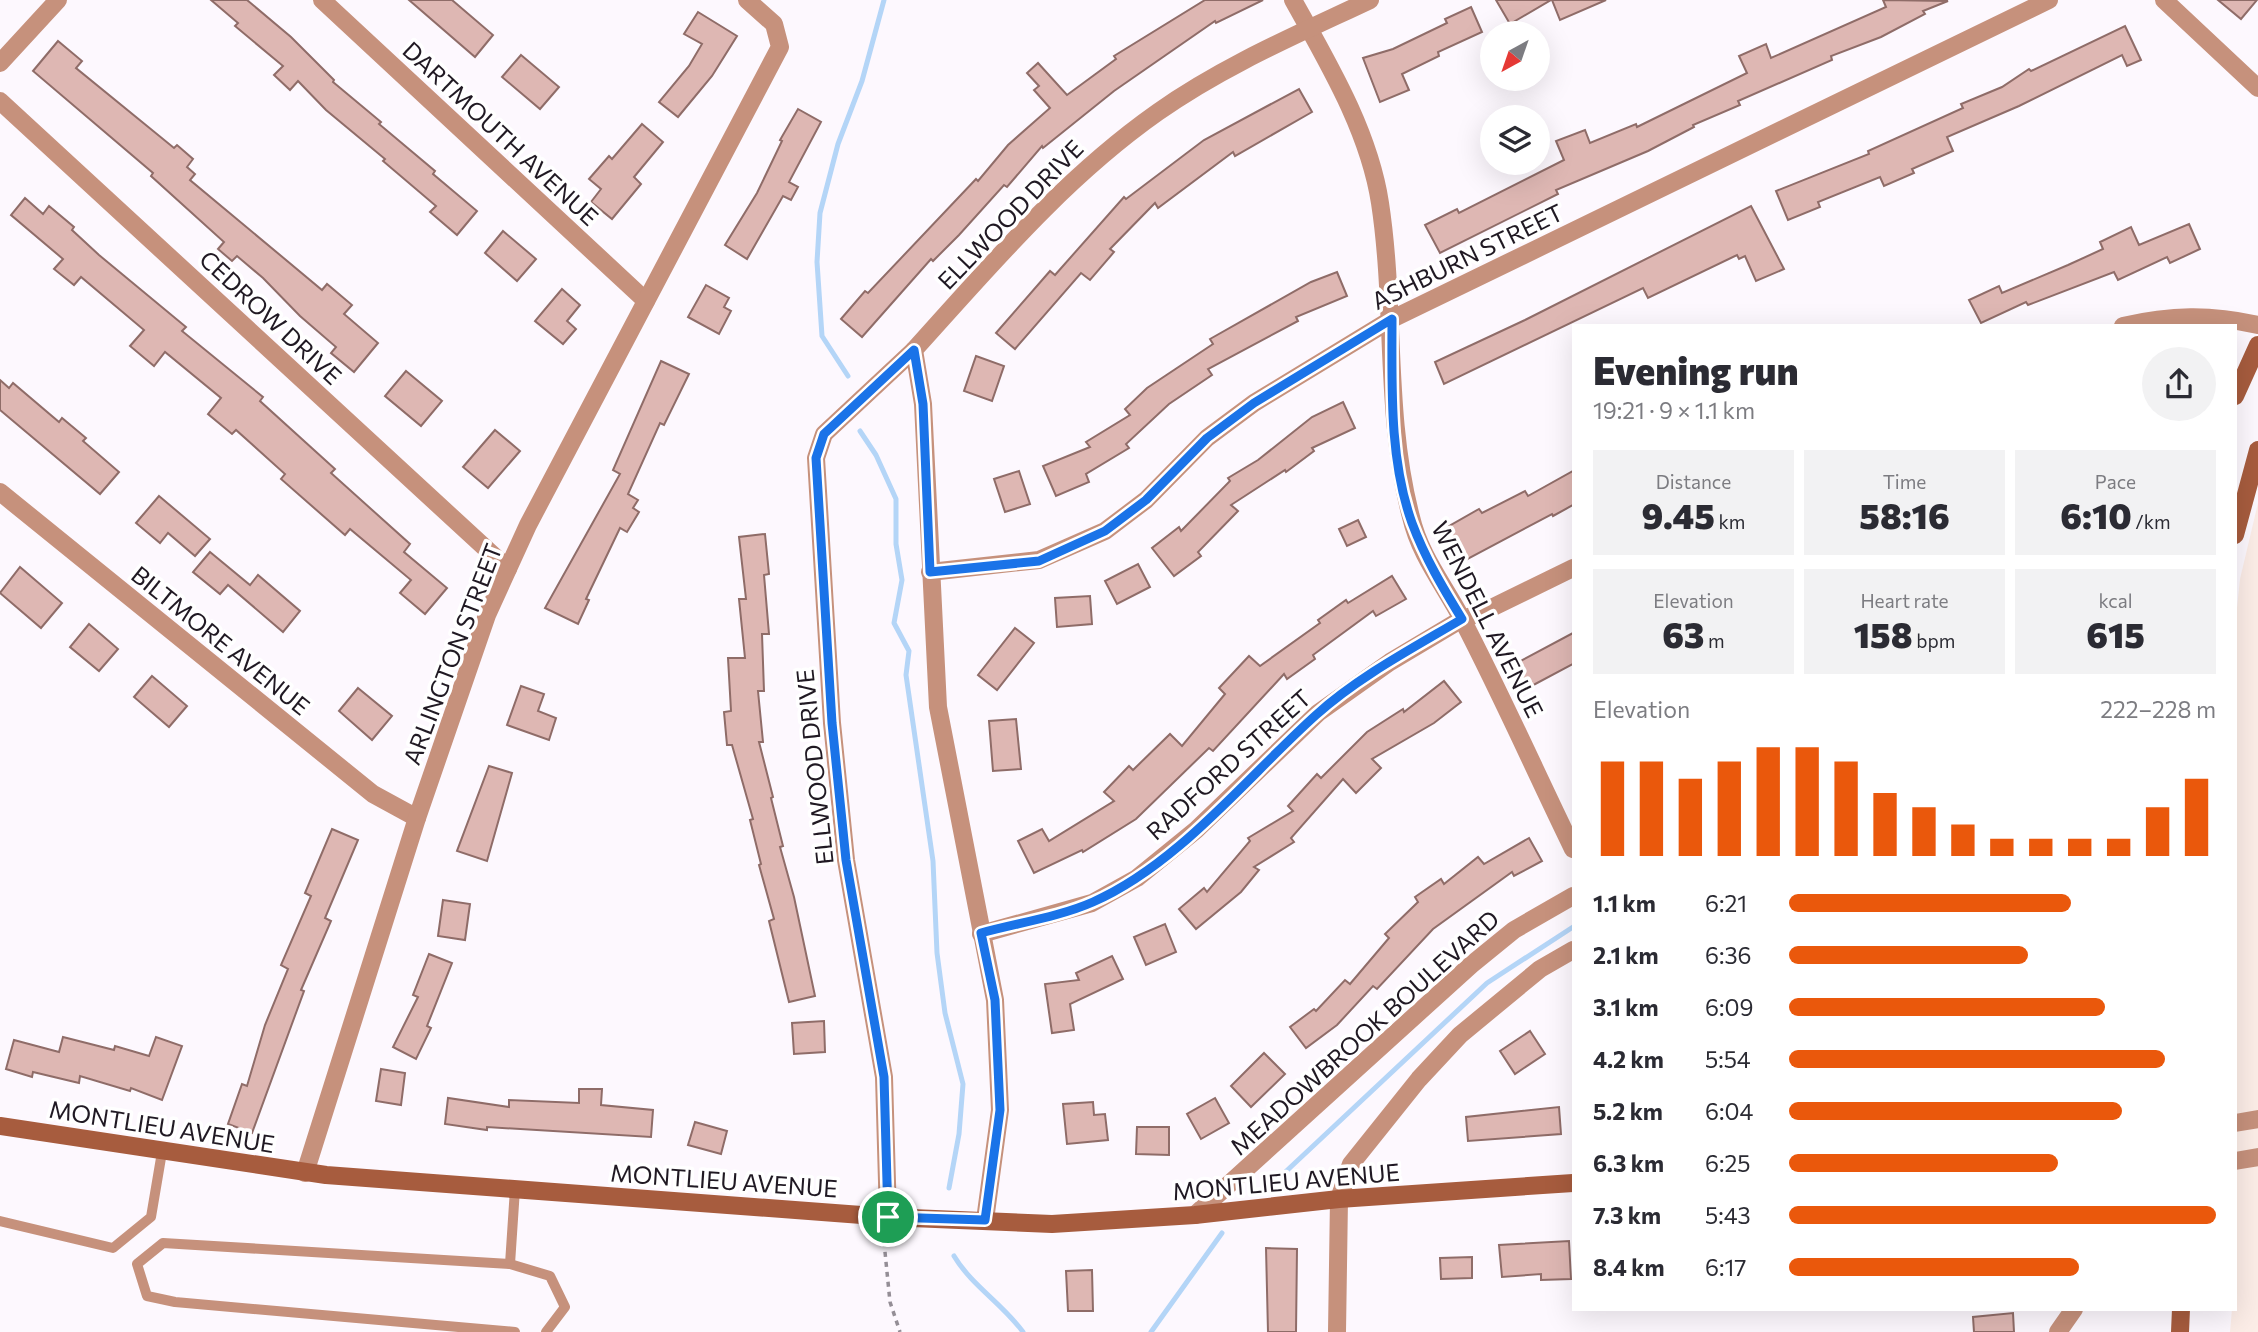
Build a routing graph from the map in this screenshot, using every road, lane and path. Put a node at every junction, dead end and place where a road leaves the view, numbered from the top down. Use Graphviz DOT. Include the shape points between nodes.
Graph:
graph roads {
  1 [pos="58,0"];
  2 [pos="322,0"];
  3 [pos="747,0"];
  4 [pos="1293,0"];
  5 [pos="1370,0"];
  6 [pos="2049,0"];
  7 [pos="2164,0"];
  8 [pos="1309,29"];
  9 [pos="0,63"];
  10 [pos="2258,89"];
  11 [pos="0,101"];
  12 [pos="646,301"];
  13 [pos="1392,319"];
  14 [pos="2136,324"];
  15 [pos="2258,325"];
  16 [pos="2258,345"];
  17 [pos="914,350"];
  18 [pos="2237,392"];
  19 [pos="2258,450"];
  20 [pos="0,492"];
  21 [pos="2237,528"];
  22 [pos="1572,568"];
  23 [pos="508,569"];
  24 [pos="930,572"];
  25 [pos="1462,619"];
  26 [pos="417,818"];
  27 [pos="1572,847"];
  28 [pos="1572,897"];
  29 [pos="981,933"];
  30 [pos="1572,951"];
  31 [pos="2258,1119"];
  32 [pos="2237,1123"];
  33 [pos="0,1126"];
  34 [pos="162,1152"];
  35 [pos="2258,1157"];
  36 [pos="2237,1161"];
  37 [pos="305,1173"];
  38 [pos="1572,1183"];
  39 [pos="515,1189"];
  40 [pos="1339,1199"];
  41 [pos="1195,1215"];
  42 [pos="888,1217"];
  43 [pos="985,1220"];
  44 [pos="0,1221"];
  45 [pos="510,1264"];
  46 [pos="2073,1311"];
  47 [pos="2181,1311"];
  48 [pos="516,1332"];
  49 [pos="546,1332"];
  50 [pos="900,1332"];
  51 [pos="1337,1332"];
  52 [pos="2058,1332"];
  53 [pos="2180,1332"];
  1 -- 9 [label="street"];
  2 -- 12 [label="street, DARTMOUTH AVENUE"];
  3 -- 12 [label="street, ARLINGTON STREET" via="774,24 780,47"];
  4 -- 8 [label="street, WENDELL AVENUE"];
  5 -- 8 [label="street, ELLWOOD DRIVE"];
  6 -- 13 [label="street, ASHBURN STREET"];
  7 -- 10 [label="street"];
  8 -- 13 [label="street, WENDELL AVENUE" via="1359,128 1380,201"];
  8 -- 17 [label="street, ELLWOOD DRIVE" via="1206,80 1112,146 1037,214"];
  11 -- 23 [label="street, CEDROW DRIVE"];
  12 -- 23 [label="street, ARLINGTON STREET"];
  13 -- 24 [label="street, ASHBURN STREET" via="1254,403 1207,438 1146,500 1105,531 1039,561"];
  13 -- 25 [label="street, WENDELL AVENUE" via="1398,461 1409,509 1430,566"];
  14 -- 15 [label="street" via="2195,315"];
  16 -- 18 [label="street"];
  17 -- 24 [label="street" via="923,404"];
  17 -- 42 [label="street, ELLWOOD DRIVE" via="824,434 816,458 832,723 846,860 884,1077"];
  19 -- 21 [label="street"];
  20 -- 26 [label="street, BILTMORE AVENUE" via="373,794"];
  22 -- 25 [label="street, RADFORD STREET"];
  23 -- 26 [label="street, ARLINGTON STREET" via="487,615"];
  24 -- 29 [label="street" via="938,707"];
  25 -- 27 [label="street, WENDELL AVENUE"];
  25 -- 29 [label="street, RADFORD STREET" via="1318,713 1196,830 1137,878 1092,903"];
  26 -- 37 [label="street, ARLINGTON STREET"];
  28 -- 41 [label="street, MEADOWBROOK BOULEVARD" via="1514,930 1471,965"];
  29 -- 43 [label="street" via="995,1000 1000,1110"];
  30 -- 40 [label="street" via="1540,969 1460,1035 1351,1164"];
  31 -- 32 [label="street"];
  33 -- 34 [label="street, MONTLIEU AVENUE"];
  34 -- 37 [label="street, MONTLIEU AVENUE"];
  34 -- 44 [label="lane" via="151,1217 113,1248"];
  35 -- 36 [label="street"];
  37 -- 39 [label="street, MONTLIEU AVENUE"];
  38 -- 40 [label="street, MONTLIEU AVENUE"];
  39 -- 42 [label="street, MONTLIEU AVENUE"];
  39 -- 45 [label="lane"];
  40 -- 41 [label="street, MONTLIEU AVENUE"];
  40 -- 51 [label="street"];
  41 -- 43 [label="street, MONTLIEU AVENUE" via="1052,1224"];
  42 -- 43 [label="street, MONTLIEU AVENUE"];
  42 -- 50 [label="path" via="883,1231 884,1262"];
  45 -- 48 [label="lane" via="163,1243 137,1264 147,1296 175,1302"];
  45 -- 49 [label="lane" via="550,1276 565,1307"];
  46 -- 52 [label="street"];
  47 -- 53 [label="street"];
}
